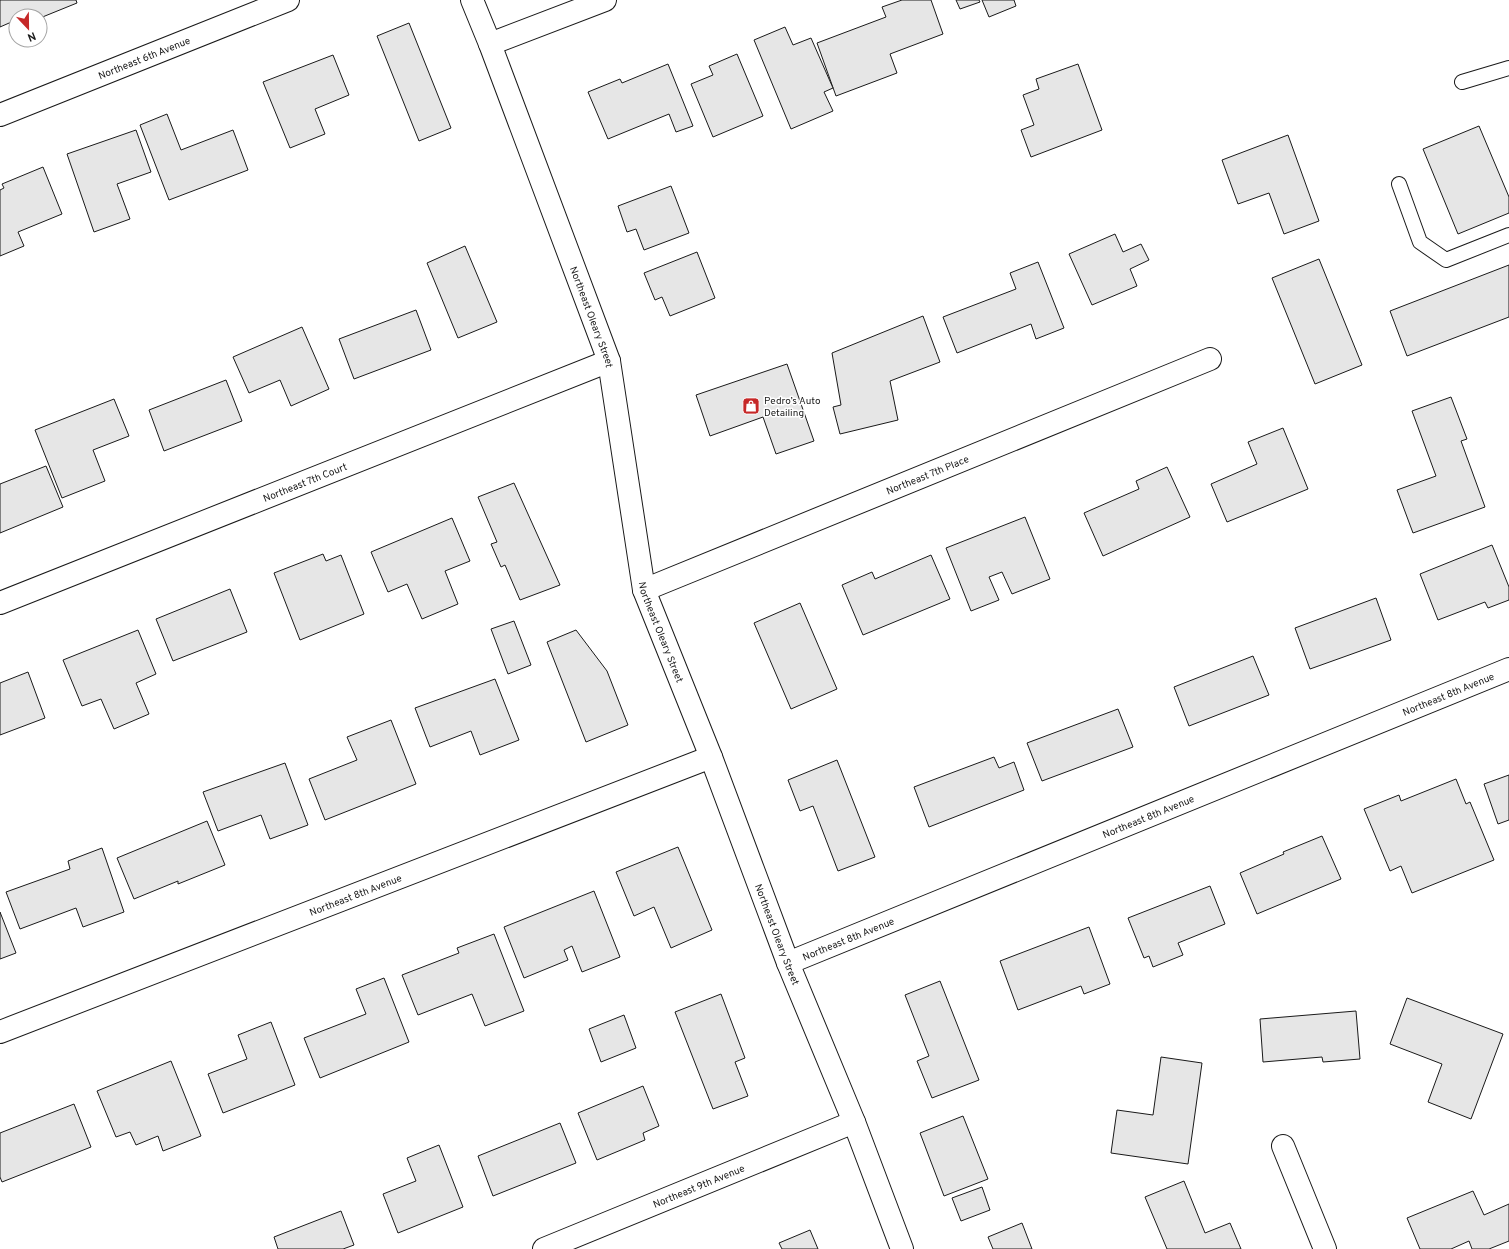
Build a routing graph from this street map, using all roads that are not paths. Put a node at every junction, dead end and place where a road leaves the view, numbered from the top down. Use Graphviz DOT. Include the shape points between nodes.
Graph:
graph roads {
  1 [pos="288,0"];
  2 [pos="472,0"];
  3 [pos="605,0"];
  4 [pos="490,44"];
  5 [pos="1509,68"];
  6 [pos="1462,82"];
  7 [pos="0,115"];
  8 [pos="1399,184"];
  9 [pos="1509,235"];
  10 [pos="1210,359"];
  11 [pos="609,361"];
  12 [pos="644,590"];
  13 [pos="0,603"];
  14 [pos="1509,669"];
  15 [pos="711,757"];
  16 [pos="788,963"];
  17 [pos="0,1032"];
  18 [pos="854,1122"];
  19 [pos="1283,1146"];
  20 [pos="544,1249"];
  21 [pos="902,1249"];
  22 [pos="1325,1249"];
  1 -- 7 [label="street, Northeast 6th Avenue"];
  2 -- 4 [label="street, Northeast Oleary Street"];
  3 -- 4 [label="street"];
  4 -- 11 [label="street, Northeast Oleary Street"];
  5 -- 6 [label="lane"];
  8 -- 9 [label="lane" via="1420,242 1446,260"];
  10 -- 12 [label="street, Northeast 7th Place"];
  11 -- 12 [label="street, Northeast Oleary Street"];
  11 -- 13 [label="street, Northeast 7th Court"];
  12 -- 15 [label="street, Northeast Oleary Street"];
  14 -- 16 [label="street, Northeast 8th Avenue"];
  15 -- 16 [label="street, Northeast Oleary Street"];
  15 -- 17 [label="street, Northeast 8th Avenue"];
  16 -- 18 [label="street, Northeast Oleary Street"];
  18 -- 20 [label="street, Northeast 9th Avenue"];
  18 -- 21 [label="street, Northeast Oleary Street"];
  19 -- 22 [label="street"];
}
